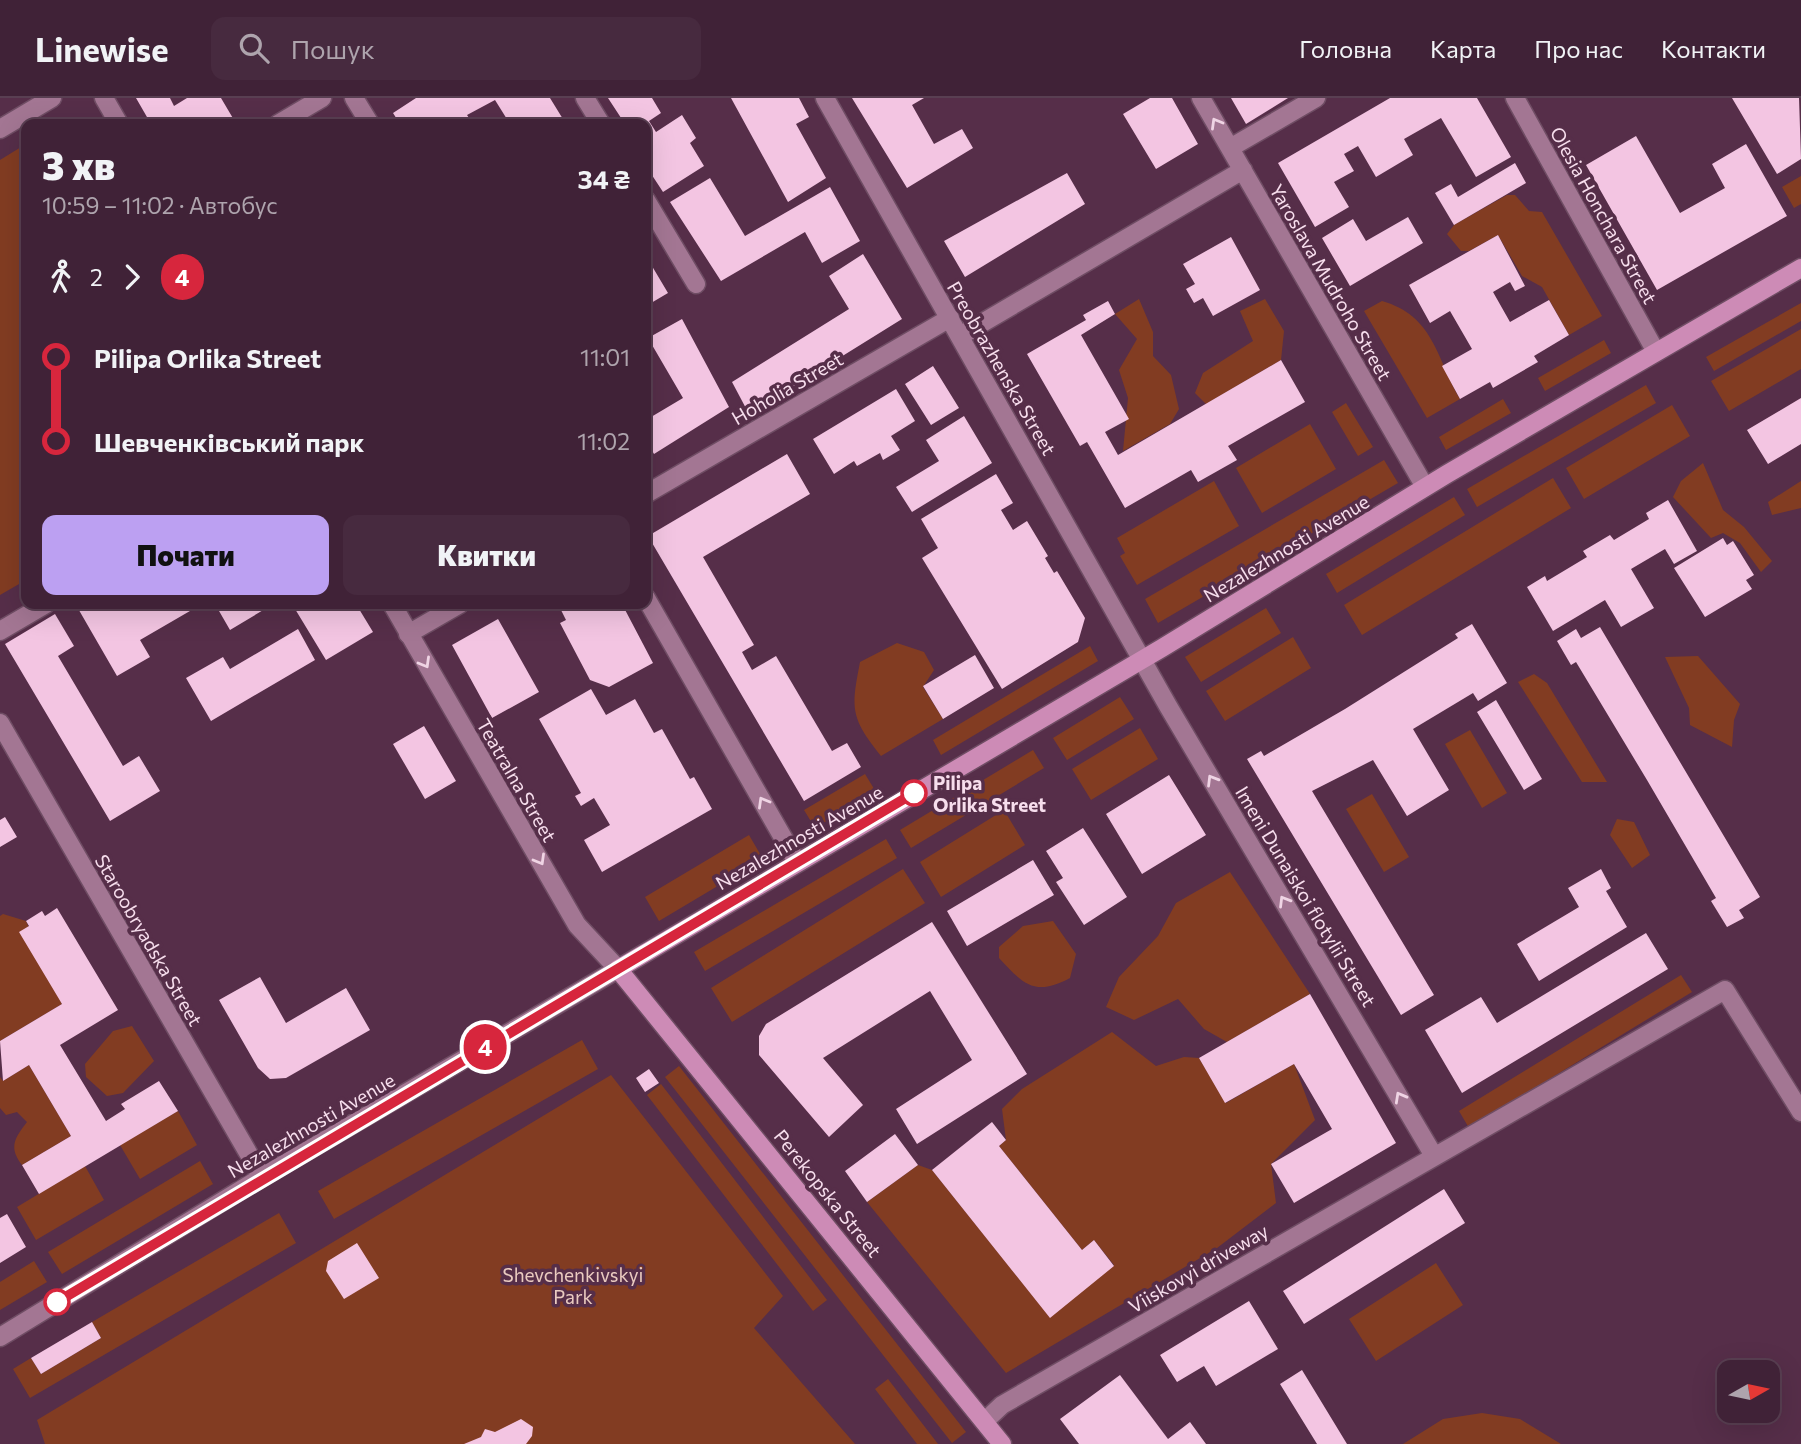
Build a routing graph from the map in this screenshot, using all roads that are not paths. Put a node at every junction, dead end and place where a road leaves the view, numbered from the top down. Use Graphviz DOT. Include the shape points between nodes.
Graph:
graph roads {
  1 [pos="52,98"];
  2 [pos="104,98"];
  3 [pos="322,98"];
  4 [pos="354,98"];
  5 [pos="585,98"];
  6 [pos="825,98"];
  7 [pos="1201,98"];
  8 [pos="1316,98"];
  9 [pos="1515,98"];
  10 [pos="116,119"];
  11 [pos="286,119"];
  12 [pos="367,119"];
  13 [pos="598,119"];
  14 [pos="0,129"];
  15 [pos="1230,148"];
  16 [pos="1243,170"];
  17 [pos="651,209"];
  18 [pos="1801,268"];
  19 [pos="695,284"];
  20 [pos="950,318"];
  21 [pos="960,336"];
  22 [pos="1656,352"];
  23 [pos="1426,488"];
  24 [pos="651,491"];
  25 [pos="651,607"];
  26 [pos="37,609"];
  27 [pos="394,609"];
  28 [pos="451,609"];
  29 [pos="0,631"];
  30 [pos="408,634"];
  31 [pos="1142,659"];
  32 [pos="0,723"];
  33 [pos="797,862"];
  34 [pos="618,969"];
  35 [pos="1801,1112"];
  36 [pos="1434,1156"];
  37 [pos="262,1177"];
  38 [pos="0,1337"];
  39 [pos="985,1421"];
  40 [pos="1002,1444"];
  1 -- 14 [label="street"];
  2 -- 10 [label="street"];
  3 -- 11 [label="street"];
  4 -- 12 [label="street"];
  5 -- 13 [label="street"];
  6 -- 20 [label="street, Preobrazhenska Street"];
  15 -- 7 [label="street, Yaroslava Mudroho Street, one-way"];
  8 -- 15 [label="street"];
  9 -- 22 [label="street, Olesia Honchara Street"];
  15 -- 16 [label="street, Yaroslava Mudroho Street"];
  16 -- 21 [label="street"];
  16 -- 23 [label="street, Yaroslava Mudroho Street"];
  17 -- 19 [label="street"];
  18 -- 22 [label="main road, Nezalezhnosti Avenue"];
  20 -- 21 [label="street, Preobrazhenska Street"];
  20 -- 24 [label="street, Hoholia Street"];
  21 -- 31 [label="street, Preobrazhenska Street"];
  22 -- 23 [label="main road, Nezalezhnosti Avenue"];
  23 -- 31 [label="main road, Nezalezhnosti Avenue"];
  33 -- 25 [label="street, one-way"];
  26 -- 29 [label="street"];
  27 -- 30 [label="street, Teatralna Street"];
  28 -- 30 [label="street"];
  30 -- 34 [label="street, Teatralna Street, one-way" via="577,925"];
  31 -- 33 [label="main road, Nezalezhnosti Avenue"];
  36 -- 31 [label="street, Imeni Dunaiskoi flotylii Street, one-way"];
  32 -- 37 [label="street, Staroobryadska Street"];
  33 -- 34 [label="main road, Nezalezhnosti Avenue"];
  34 -- 37 [label="street, Nezalezhnosti Avenue"];
  34 -- 39 [label="main road, Perekopska Street"];
  35 -- 36 [label="street, Viiskovyi driveway" via="1725,990"];
  36 -- 39 [label="street, Viiskovyi driveway" via="1002,1405"];
  37 -- 38 [label="street, Nezalezhnosti Avenue"];
  39 -- 40 [label="main road, Perekopska Street"];
}
